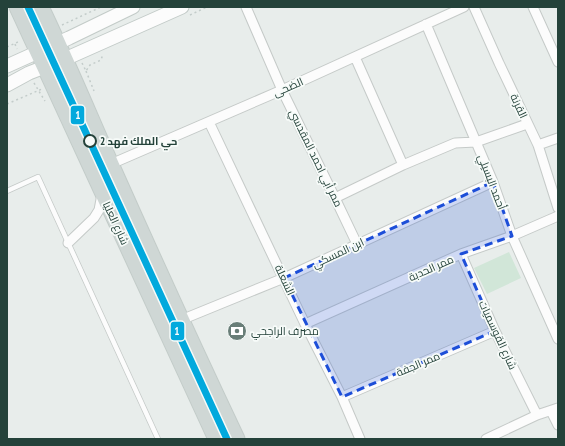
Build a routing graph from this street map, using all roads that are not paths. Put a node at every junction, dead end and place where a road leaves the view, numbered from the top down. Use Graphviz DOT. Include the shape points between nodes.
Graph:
graph roads {
  1 [pos="17,7"];
  2 [pos="41,7"];
  3 [pos="133,7"];
  4 [pos="182,7"];
  5 [pos="246,7"];
  6 [pos="464,7"];
  7 [pos="474,7"];
  8 [pos="533,7"];
  9 [pos="426,24"];
  10 [pos="58,43"];
  11 [pos="37,52"];
  12 [pos="556,52"];
  13 [pos="355,57"];
  14 [pos="65,59"];
  15 [pos="558,62"];
  16 [pos="7,66"];
  17 [pos="44,67"];
  18 [pos="7,85"];
  19 [pos="282,90"];
  20 [pos="209,122"];
  21 [pos="527,124"];
  22 [pos="558,138"];
  23 [pos="476,142"];
  24 [pos="538,145"];
  25 [pos="111,164"];
  26 [pos="403,165"];
  27 [pos="493,182"];
  28 [pos="7,191"];
  29 [pos="102,193"];
  30 [pos="556,196"];
  31 [pos="335,198"];
  32 [pos="558,208"];
  33 [pos="558,216"];
  34 [pos="512,236"];
  35 [pos="68,243"];
  36 [pos="357,244"];
  37 [pos="461,254"];
  38 [pos="284,278"];
  39 [pos="181,320"];
  40 [pos="305,324"];
  41 [pos="495,331"];
  42 [pos="558,339"];
  43 [pos="342,397"];
  44 [pos="555,410"];
  45 [pos="537,415"];
  46 [pos="558,426"];
  47 [pos="158,439"];
  48 [pos="216,439"];
  49 [pos="237,439"];
  50 [pos="360,439"];
  51 [pos="486,439"];
  1 -- 11 [label="main road, شارع العليا"];
  2 -- 10 [label="main road, شارع العليا"];
  3 -- 10 [label="street"];
  4 -- 14 [label="street"];
  5 -- 19 [label="street, ممر أبي احمد المقدسي"];
  6 -- 9 [label="street, الضحى"];
  7 -- 21 [label="street, القرنة"];
  8 -- 12 [label="street"];
  9 -- 13 [label="street, الضحى"];
  9 -- 23 [label="street, أحمد البسيلي"];
  10 -- 11 [label="street"];
  10 -- 14 [label="main road, شارع العليا"];
  11 -- 16 [label="street"];
  11 -- 17 [label="main road, شارع العليا"];
  12 -- 15 [label="street"];
  13 -- 19 [label="street, الضحى"];
  13 -- 26 [label="street"];
  14 -- 17 [label="street"];
  14 -- 25 [label="main road, شارع العليا"];
  17 -- 18 [label="street"];
  17 -- 29 [label="main road, شارع العليا"];
  19 -- 20 [label="street, الضحى"];
  19 -- 31 [label="street, ممر أبي احمد المقدسي"];
  20 -- 25 [label="street, الضحى"];
  20 -- 38 [label="street, الشعلة"];
  21 -- 23 [label="street"];
  21 -- 24 [label="street, القرنة"];
  22 -- 24 [label="street"];
  23 -- 26 [label="street" via="455,143"];
  23 -- 27 [label="street, أحمد البسيلي"];
  24 -- 30 [label="street, القرنة"];
  25 -- 39 [label="main road, شارع العليا"];
  26 -- 31 [label="street"];
  27 -- 34 [label="street, أحمد البسيلي"];
  27 -- 36 [label="street, ابن المسكي"];
  28 -- 35 [label="lane" via="38,177"];
  29 -- 35 [label="street" via="97,214"];
  29 -- 48 [label="main road, شارع العليا"];
  30 -- 32 [label="street, القرنة"];
  31 -- 36 [label="street, ممر أبي احمد المقدسي"];
  33 -- 34 [label="street, ممر الحدبة"];
  34 -- 37 [label="street, ممر الحدبة"];
  34 -- 42 [label="street, أحمد البسيلي"];
  35 -- 47 [label="lane"];
  36 -- 38 [label="street, ابن المسكي"];
  37 -- 40 [label="street, ممر الحدبة"];
  37 -- 41 [label="street, شارع القوسميات"];
  38 -- 39 [label="street, ابن المسكي"];
  38 -- 40 [label="street, الشعلة"];
  39 -- 49 [label="main road, شارع العليا"];
  40 -- 43 [label="street, الشعلة"];
  41 -- 43 [label="street, ممر الجفة"];
  41 -- 45 [label="street, شارع القوسميات"];
  43 -- 50 [label="street, الشعلة"];
  44 -- 45 [label="street"];
  44 -- 46 [label="street"];
  45 -- 51 [label="street"];
}
